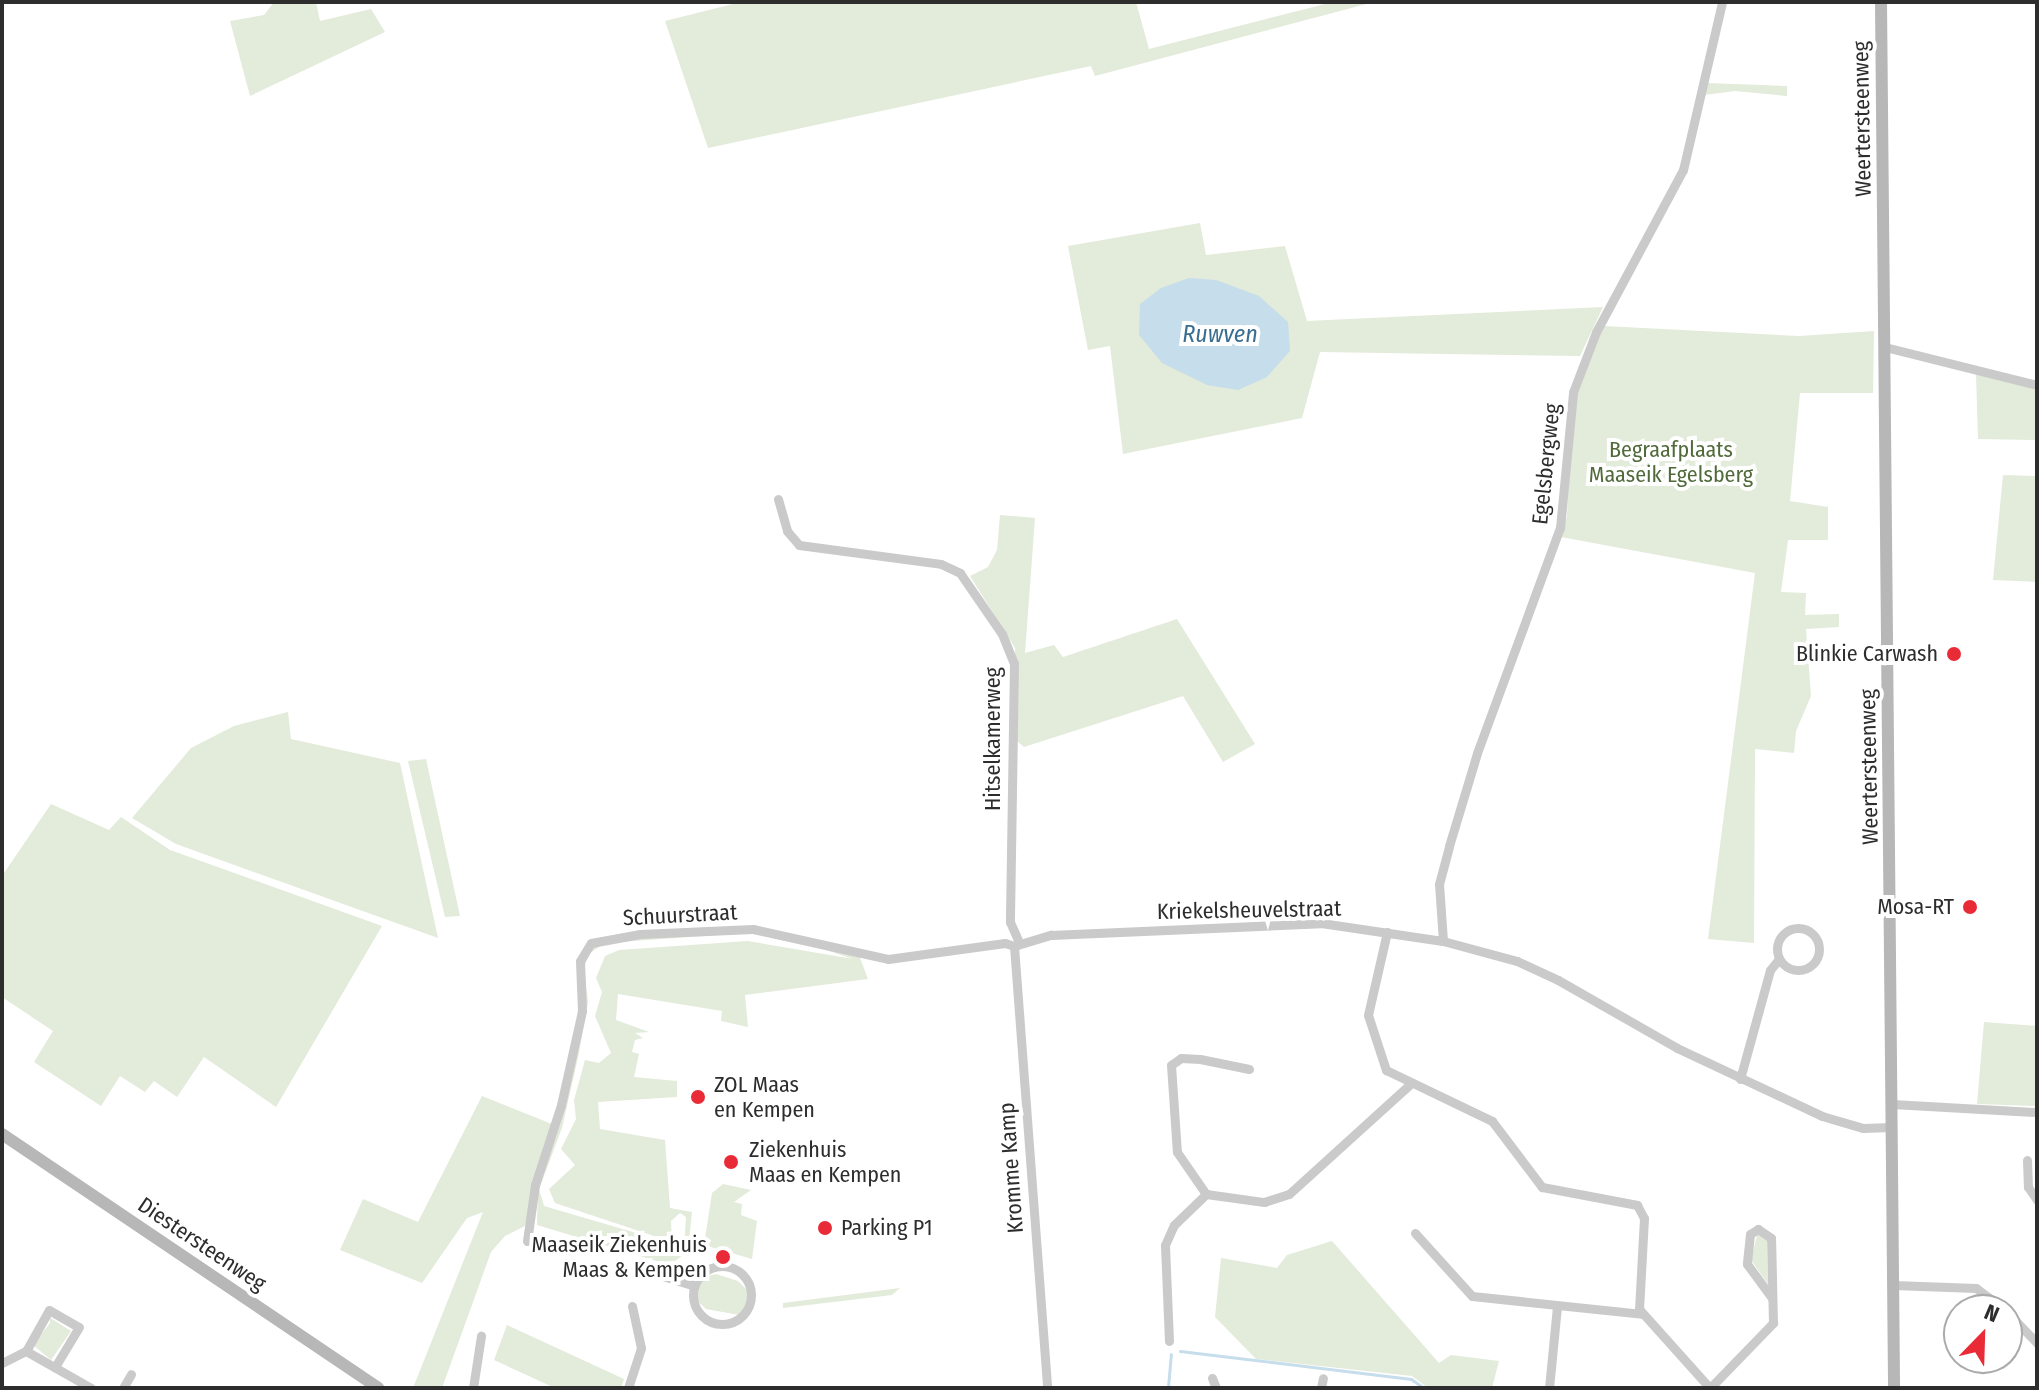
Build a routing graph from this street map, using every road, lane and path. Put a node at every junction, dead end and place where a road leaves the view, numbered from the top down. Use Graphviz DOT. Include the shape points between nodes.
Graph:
graph roads {
  1 [pos="1722,2"];
  2 [pos="1881,2"];
  3 [pos="1885,347"];
  4 [pos="2037,385"];
  5 [pos="778,499"];
  6 [pos="1387,932"];
  7 [pos="1443,941"];
  8 [pos="1017,944"];
  9 [pos="1779,959"];
  10 [pos="1249,1069"];
  11 [pos="1740,1079"];
  12 [pos="1409,1085"];
  13 [pos="1892,1104"];
  14 [pos="2037,1112"];
  15 [pos="1892,1127"];
  16 [pos="2,1134"];
  17 [pos="2027,1160"];
  18 [pos="1206,1194"];
  19 [pos="2037,1200"];
  20 [pos="1415,1233"];
  21 [pos="527,1241"];
  22 [pos="637,1268"];
  23 [pos="692,1285"];
  24 [pos="1893,1285"];
  25 [pos="1984,1294"];
  26 [pos="1772,1298"];
  27 [pos="632,1306"];
  28 [pos="1557,1307"];
  29 [pos="1642,1314"];
  30 [pos="2023,1329"];
  31 [pos="481,1336"];
  32 [pos="1169,1341"];
  33 [pos="2037,1343"];
  34 [pos="26,1351"];
  35 [pos="2,1363"];
  36 [pos="55,1367"];
  37 [pos="131,1374"];
  38 [pos="91,1388"];
  39 [pos="123,1388"];
  40 [pos="378,1388"];
  41 [pos="473,1388"];
  42 [pos="628,1388"];
  43 [pos="1047,1388"];
  44 [pos="1549,1388"];
  45 [pos="1710,1388"];
  46 [pos="1894,1388"];
  1 -- 7 [label="street, Egelsbergweg" via="1683,170 1596,332 1573,392 1560,528 1477,753 1449,846 1439,884"];
  2 -- 3 [label="main road, Weertersteenweg"];
  3 -- 4 [label="street"];
  3 -- 13 [label="main road, Weertersteenweg"];
  5 -- 8 [label="street, Hitselkamerweg" via="787,531 799,545 941,564 960,573 1002,634 1014,663 1010,922"];
  6 -- 7 [label="street, Kriekelsheuvelstraat"];
  6 -- 8 [label="street, Kriekelsheuvelstraat" via="1321,923 1051,935"];
  6 -- 12 [label="street" via="1369,1029 1386,1070"];
  7 -- 11 [label="street, Kriekelsheuvelstraat" via="1517,961 1558,980"];
  8 -- 21 [label="street, Schuurstraat" via="888,959 753,929 640,934 591,943 580,961 582,1011 561,1105 535,1185"];
  8 -- 43 [label="street, Kromme Kamp"];
  9 -- 9 [label="street" via="1794,970 1806,969 1817,960 1818,940 1802,928 1788,930 1779,940"];
  9 -- 11 [label="street" via="1770,970"];
  10 -- 18 [label="street" via="1181,1058 1171,1065 1177,1152"];
  11 -- 15 [label="street, Kriekelsheuvelstraat" via="1841,1122"];
  12 -- 18 [label="street" via="1289,1194 1264,1202"];
  12 -- 29 [label="street" via="1492,1121 1542,1187 1637,1205 1644,1218 1636,1298"];
  13 -- 14 [label="street"];
  13 -- 15 [label="main road, Weertersteenweg"];
  15 -- 24 [label="main road, Weertersteenweg"];
  16 -- 40 [label="main road, Diestersteenweg"];
  17 -- 19 [label="street" via="2028,1187"];
  18 -- 32 [label="street" via="1174,1225 1165,1245"];
  20 -- 28 [label="street" via="1472,1296"];
  22 -- 23 [label="street"];
  23 -- 23 [label="street" via="696,1308 723,1322 740,1321 753,1305 749,1282 722,1269 703,1271"];
  24 -- 25 [label="street" via="1976,1288"];
  24 -- 46 [label="main road, Weertersteenweg"];
  26 -- 26 [label="street" via="1771,1238 1758,1229 1750,1234 1747,1264"];
  26 -- 45 [label="street" via="1771,1330"];
  27 -- 42 [label="street" via="641,1348"];
  28 -- 29 [label="street"];
  28 -- 44 [label="street"];
  29 -- 45 [label="street"];
  30 -- 33 [label="street"];
  31 -- 41 [label="street"];
  34 -- 35 [label="street"];
  34 -- 36 [label="street"];
  34 -- 36 [label="street" via="49,1310 79,1327"];
  36 -- 38 [label="street"];
  37 -- 39 [label="street"];
}
